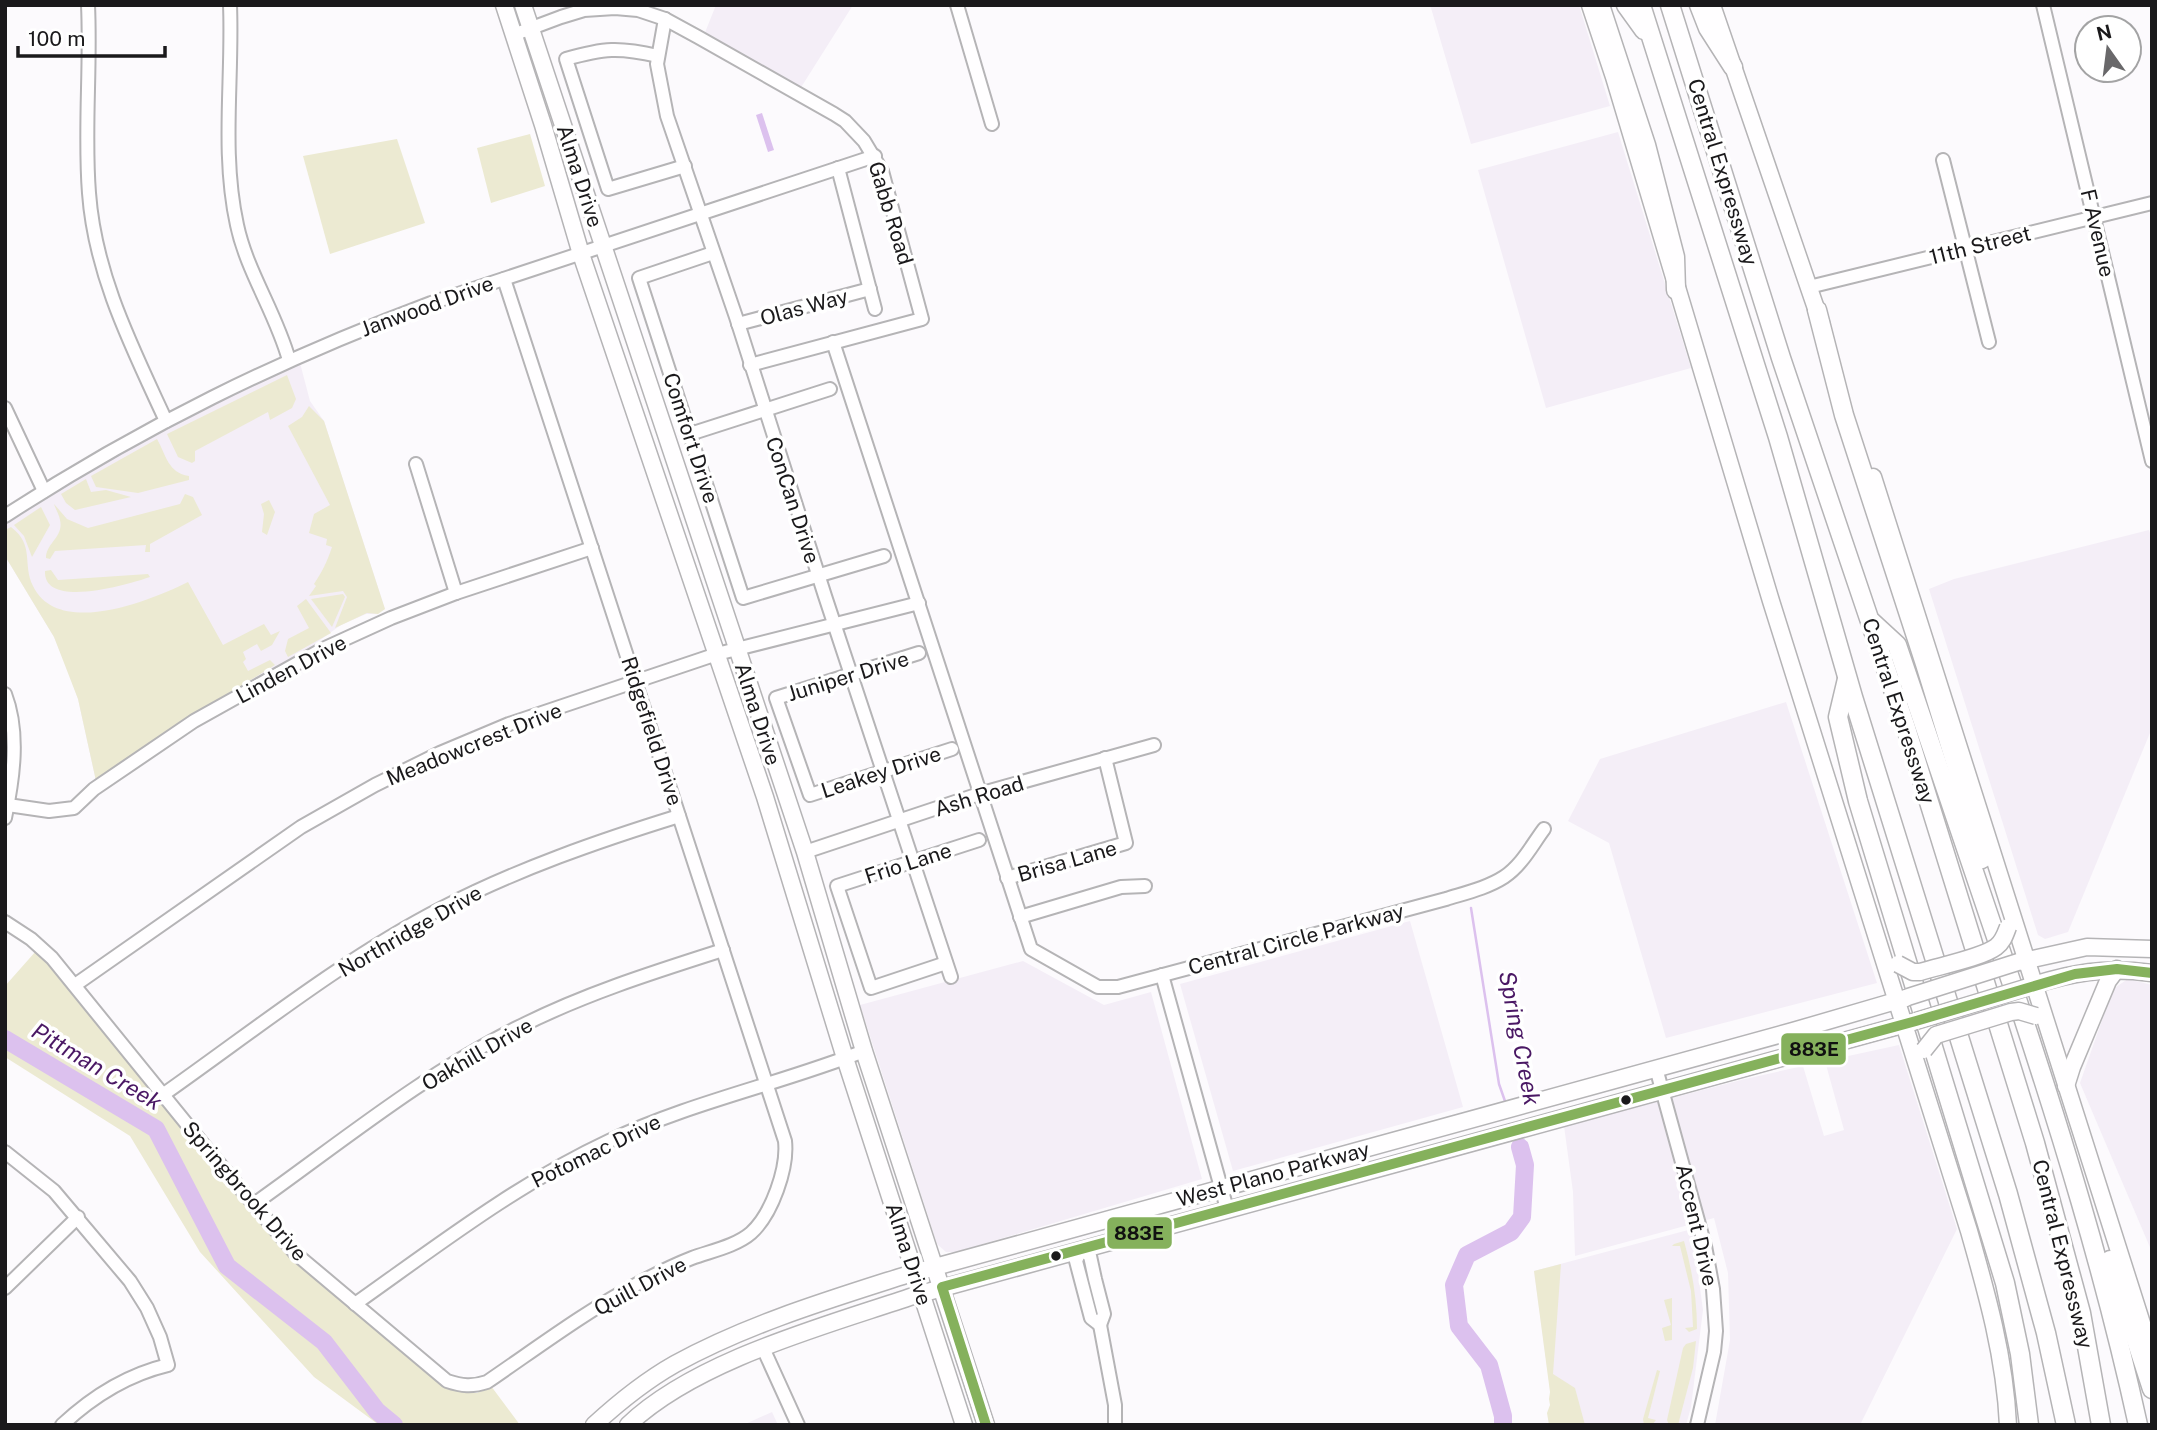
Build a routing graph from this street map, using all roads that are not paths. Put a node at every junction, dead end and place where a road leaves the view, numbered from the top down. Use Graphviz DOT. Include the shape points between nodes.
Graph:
graph roads {
  1 [pos="88,5"];
  2 [pos="230,5"];
  3 [pos="504,5"];
  4 [pos="523,5"];
  5 [pos="957,5"];
  6 [pos="1590,5"];
  7 [pos="1600,5"];
  8 [pos="1626,5"];
  9 [pos="1641,5"];
  10 [pos="1670,5"];
  11 [pos="1699,5"];
  12 [pos="1712,5"];
  13 [pos="2043,5"];
  14 [pos="665,19"];
  15 [pos="531,28"];
  16 [pos="513,35"];
  17 [pos="1654,44"];
  18 [pos="658,56"];
  19 [pos="1732,67"];
  20 [pos="992,124"];
  21 [pos="875,156"];
  22 [pos="1943,160"];
  23 [pos="685,166"];
  24 [pos="838,168"];
  25 [pos="2152,203"];
  26 [pos="701,212"];
  27 [pos="2095,218"];
  28 [pos="604,245"];
  29 [pos="1965,248"];
  30 [pos="713,253"];
  31 [pos="581,254"];
  32 [pos="504,279"];
  33 [pos="1809,287"];
  34 [pos="870,289"];
  35 [pos="1676,290"];
  36 [pos="875,309"];
  37 [pos="1816,310"];
  38 [pos="738,324"];
  39 [pos="833,342"];
  40 [pos="1989,342"];
  41 [pos="289,360"];
  42 [pos="750,366"];
  43 [pos="830,389"];
  44 [pos="5,408"];
  45 [pos="764,410"];
  46 [pos="166,421"];
  47 [pos="690,434"];
  48 [pos="2152,461"];
  49 [pos="416,464"];
  50 [pos="44,491"];
  51 [pos="5,516"];
  52 [pos="592,548"];
  53 [pos="884,556"];
  54 [pos="818,576"];
  55 [pos="456,593"];
  56 [pos="919,603"];
  57 [pos="1870,621"];
  58 [pos="834,624"];
  59 [pos="737,649"];
  60 [pos="919,653"];
  61 [pos="718,654"];
  62 [pos="850,674"];
  63 [pos="1847,679"];
  64 [pos="636,682"];
  65 [pos="5,694"];
  66 [pos="1154,745"];
  67 [pos="952,749"];
  68 [pos="1105,758"];
  69 [pos="883,773"];
  70 [pos="979,794"];
  71 [pos="810,795"];
  72 [pos="8,805"];
  73 [pos="679,816"];
  74 [pos="5,818"];
  75 [pos="899,820"];
  76 [pos="1544,828"];
  77 [pos="979,840"];
  78 [pos="805,852"];
  79 [pos="912,861"];
  80 [pos="1007,878"];
  81 [pos="1979,880"];
  82 [pos="1145,886"];
  83 [pos="2010,904"];
  84 [pos="1020,917"];
  85 [pos="5,922"];
  86 [pos="1880,948"];
  87 [pos="2152,949"];
  88 [pos="723,950"];
  89 [pos="2022,961"];
  90 [pos="946,963"];
  91 [pos="2118,969"];
  92 [pos="2152,973"];
  93 [pos="1162,975"];
  94 [pos="951,977"];
  95 [pos="75,985"];
  96 [pos="2030,986"];
  97 [pos="1902,999"];
  98 [pos="2041,1020"];
  99 [pos="1910,1023"];
  100 [pos="864,1051"];
  101 [pos="845,1058"];
  102 [pos="1657,1068"];
  103 [pos="1922,1081"];
  104 [pos="767,1084"];
  105 [pos="2066,1086"];
  106 [pos="1662,1089"];
  107 [pos="164,1094"];
  108 [pos="1452,1125"];
  109 [pos="1458,1145"];
  110 [pos="5,1152"];
  111 [pos="780,1184"];
  112 [pos="1222,1188"];
  113 [pos="254,1204"];
  114 [pos="1227,1209"];
  115 [pos="78,1217"];
  116 [pos="1076,1228"];
  117 [pos="2094,1242"];
  118 [pos="1081,1249"];
  119 [pos="935,1266"];
  120 [pos="914,1272"];
  121 [pos="942,1287"];
  122 [pos="5,1288"];
  123 [pos="921,1293"];
  124 [pos="355,1304"];
  125 [pos="755,1327"];
  126 [pos="763,1348"];
  127 [pos="2152,1355"];
  128 [pos="487,1382"];
  129 [pos="2152,1389"];
  130 [pos="62,1425"];
  131 [pos="594,1425"];
  132 [pos="628,1425"];
  133 [pos="798,1425"];
  134 [pos="964,1425"];
  135 [pos="986,1425"];
  136 [pos="1115,1425"];
  137 [pos="1697,1425"];
  138 [pos="2008,1425"];
  139 [pos="2029,1425"];
  140 [pos="2066,1425"];
  141 [pos="2101,1425"];
  142 [pos="2138,1425"];
  1 -- 46 [label="street" via="87,150 94,234 123,327"];
  2 -- 41 [label="street" via="227,156 231,196 250,267"];
  3 -- 16 [label="main road, Alma Drive"];
  4 -- 15 [label="main road, Alma Drive"];
  5 -- 20 [label="street"];
  6 -- 35 [label="main road"];
  7 -- 35 [label="highway" via="1646,145 1675,257"];
  8 -- 17 [label="highway"];
  9 -- 17 [label="highway, Central Expressway"];
  10 -- 57 [label="highway, Central Expressway" via="1781,359"];
  11 -- 19 [label="highway"];
  12 -- 19 [label="main road, Central Expressway"];
  13 -- 27 [label="street, F Avenue"];
  14 -- 15 [label="street" via="638,10 605,9 572,13"];
  14 -- 18 [label="street, ConCan Drive"];
  14 -- 21 [label="street, Gabb Road" via="845,121"];
  15 -- 16 [label="street"];
  15 -- 28 [label="main road, Alma Drive"];
  16 -- 31 [label="main road, Alma Drive"];
  17 -- 63 [label="highway, Central Expressway" via="1782,451"];
  18 -- 23 [label="street, ConCan Drive" via="667,116"];
  18 -- 23 [label="street" via="600,49 566,59 608,189"];
  19 -- 33 [label="main road, Central Expressway"];
  21 -- 24 [label="street, Janwood Drive"];
  21 -- 39 [label="street, Gabb Road" via="922,319"];
  22 -- 29 [label="street"];
  23 -- 26 [label="street, ConCan Drive"];
  24 -- 26 [label="street, Janwood Drive"];
  24 -- 34 [label="street"];
  25 -- 27 [label="street, 11th Street"];
  26 -- 28 [label="street, Janwood Drive"];
  26 -- 30 [label="street, ConCan Drive"];
  27 -- 29 [label="street, 11th Street"];
  27 -- 48 [label="street, F Avenue"];
  28 -- 31 [label="street, Janwood Drive"];
  28 -- 59 [label="main road, Alma Drive"];
  29 -- 33 [label="street, 11th Street"];
  29 -- 40 [label="street"];
  30 -- 38 [label="street, ConCan Drive"];
  30 -- 47 [label="street, Comfort Drive" via="639,278"];
  31 -- 32 [label="street, Janwood Drive"];
  31 -- 61 [label="main road, Alma Drive"];
  32 -- 41 [label="street, Janwood Drive"];
  32 -- 52 [label="street, Ridgefield Drive"];
  33 -- 37 [label="main road, Central Expressway"];
  34 -- 36 [label="street"];
  34 -- 38 [label="street, Olas Way"];
  35 -- 86 [label="main road"];
  37 -- 81 [label="highway" via="1844,415 1966,797 1983,857"];
  37 -- 83 [label="main road, Central Expressway"];
  38 -- 42 [label="street, ConCan Drive"];
  39 -- 42 [label="street"];
  39 -- 56 [label="street"];
  41 -- 46 [label="street, Janwood Drive"];
  42 -- 45 [label="street, ConCan Drive"];
  43 -- 45 [label="street"];
  44 -- 50 [label="street"];
  45 -- 47 [label="street"];
  45 -- 54 [label="street, ConCan Drive"];
  46 -- 50 [label="street, Janwood Drive"];
  47 -- 54 [label="street, Comfort Drive" via="743,598"];
  49 -- 55 [label="street"];
  50 -- 51 [label="street, Janwood Drive"];
  52 -- 55 [label="street, Linden Drive"];
  52 -- 64 [label="street, Ridgefield Drive"];
  53 -- 54 [label="street"];
  54 -- 58 [label="street, ConCan Drive"];
  55 -- 72 [label="street, Linden Drive" via="323,649 194,721 94,789 74,808 49,811"];
  56 -- 58 [label="street, Meadowcrest Drive"];
  56 -- 70 [label="street"];
  57 -- 81 [label="highway" via="1897,645"];
  57 -- 141 [label="highway, Central Expressway" via="2053,1205 2081,1313"];
  58 -- 59 [label="street, Meadowcrest Drive"];
  58 -- 62 [label="street, ConCan Drive"];
  59 -- 61 [label="street, Meadowcrest Drive"];
  59 -- 78 [label="main road, Alma Drive"];
  60 -- 62 [label="street, Juniper Drive"];
  61 -- 64 [label="street, Meadowcrest Drive"];
  61 -- 101 [label="main road, Alma Drive"];
  62 -- 69 [label="street, ConCan Drive"];
  62 -- 71 [label="street, Juniper Drive" via="776,698"];
  63 -- 139 [label="highway" via="1838,718 1858,801 2005,1283"];
  63 -- 140 [label="highway, Central Expressway" via="2019,1228"];
  64 -- 73 [label="street, Ridgefield Drive"];
  64 -- 95 [label="street, Meadowcrest Drive" via="509,724 374,785 261,853"];
  65 -- 72 [label="street" via="13,729"];
  66 -- 68 [label="street, Ash Road"];
  67 -- 69 [label="street, Leakey Drive"];
  68 -- 70 [label="street, Ash Road"];
  68 -- 80 [label="street, Brisa Lane" via="1126,843"];
  69 -- 71 [label="street, Leakey Drive"];
  69 -- 75 [label="street, ConCan Drive"];
  70 -- 75 [label="street, Ash Road"];
  70 -- 80 [label="street"];
  72 -- 74 [label="street"];
  73 -- 88 [label="street, Ridgefield Drive"];
  73 -- 107 [label="street, Northridge Drive" via="548,861 440,909 329,977"];
  75 -- 78 [label="street, Ash Road"];
  75 -- 79 [label="street, ConCan Drive"];
  76 -- 93 [label="street, Central Circle Parkway" via="1523,860 1483,887"];
  77 -- 79 [label="street, Frio Lane"];
  78 -- 100 [label="main road, Alma Drive"];
  79 -- 90 [label="street, ConCan Drive"];
  79 -- 90 [label="street, Frio Lane" via="837,886 871,988"];
  80 -- 84 [label="street"];
  81 -- 117 [label="highway"];
  82 -- 84 [label="street" via="1121,887"];
  83 -- 86 [label="main road, bridge" via="2004,939 1984,953 1920,972 1905,970"];
  83 -- 89 [label="main road, Central Expressway"];
  84 -- 93 [label="street, Central Circle Parkway" via="1031,949 1098,987 1118,987"];
  85 -- 95 [label="street, Springbrook Drive" via="46,952"];
  86 -- 97 [label="main road"];
  87 -- 89 [label="main road, West Plano Parkway" via="2087,947"];
  88 -- 104 [label="street, Ridgefield Drive"];
  88 -- 113 [label="street, Oakhill Drive" via="573,1002 491,1042"];
  89 -- 96 [label="main road, Central Expressway"];
  89 -- 97 [label="main road, West Plano Parkway, bridge"];
  90 -- 94 [label="street, ConCan Drive"];
  91 -- 92 [label="main road, West Plano Parkway"];
  91 -- 96 [label="main road, West Plano Parkway"];
  91 -- 105 [label="main road" via="2108,981"];
  93 -- 112 [label="street"];
  95 -- 107 [label="street, Springbrook Drive"];
  96 -- 98 [label="main road, Central Expressway"];
  96 -- 99 [label="main road, West Plano Parkway, bridge"];
  97 -- 99 [label="main road"];
  97 -- 102 [label="main road, West Plano Parkway"];
  98 -- 103 [label="main road, bridge" via="2011,1012 1936,1035 1924,1050"];
  98 -- 105 [label="main road, Central Expressway"];
  99 -- 103 [label="main road"];
  99 -- 106 [label="main road, West Plano Parkway"];
  100 -- 101 [label="street, Potomac Drive"];
  100 -- 119 [label="main road, Alma Drive"];
  101 -- 104 [label="street, Potomac Drive"];
  101 -- 120 [label="main road, Alma Drive"];
  102 -- 106 [label="street, Accent Drive"];
  102 -- 108 [label="main road, West Plano Parkway"];
  103 -- 138 [label="main road" via="1994,1322"];
  104 -- 111 [label="street, Ridgefield Drive" via="785,1141 787,1157"];
  104 -- 124 [label="street, Potomac Drive" via="668,1116 548,1172 492,1206"];
  105 -- 127 [label="main road, Central Expressway"];
  106 -- 109 [label="main road, West Plano Parkway"];
  106 -- 137 [label="street, Accent Drive" via="1713,1290 1714,1352"];
  107 -- 113 [label="street, Springbrook Drive"];
  108 -- 109 [label="main road"];
  108 -- 112 [label="main road, West Plano Parkway"];
  109 -- 114 [label="main road, West Plano Parkway"];
  110 -- 115 [label="street"];
  111 -- 128 [label="street, Quill Drive" via="749,1235 640,1282"];
  112 -- 114 [label="street"];
  112 -- 116 [label="main road, West Plano Parkway"];
  113 -- 124 [label="street, Springbrook Drive" via="296,1254"];
  114 -- 118 [label="main road, West Plano Parkway"];
  115 -- 122 [label="street"];
  115 -- 130 [label="street" via="147,1308 167,1365 128,1377 103,1391"];
  116 -- 118 [label="street"];
  116 -- 119 [label="main road, West Plano Parkway"];
  117 -- 129 [label="highway" via="2110,1259"];
  117 -- 142 [label="highway"];
  118 -- 121 [label="main road, West Plano Parkway"];
  118 -- 136 [label="street" via="1090,1256 1104,1314 1100,1325"];
  119 -- 120 [label="main road, West Plano Parkway"];
  119 -- 121 [label="main road, Alma Drive"];
  120 -- 123 [label="main road, Alma Drive"];
  120 -- 125 [label="main road, West Plano Parkway"];
  121 -- 123 [label="main road, West Plano Parkway"];
  121 -- 135 [label="main road, Alma Drive"];
  123 -- 126 [label="main road, West Plano Parkway"];
  123 -- 134 [label="main road, Alma Drive"];
  124 -- 128 [label="street, Springbrook Drive" via="447,1381 474,1386"];
  125 -- 126 [label="main road"];
  125 -- 131 [label="main road, West Plano Parkway" via="667,1369 626,1396"];
  126 -- 132 [label="main road, West Plano Parkway" via="664,1396"];
  126 -- 133 [label="street"];
}
